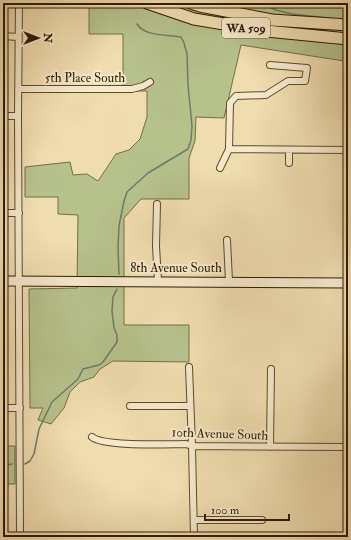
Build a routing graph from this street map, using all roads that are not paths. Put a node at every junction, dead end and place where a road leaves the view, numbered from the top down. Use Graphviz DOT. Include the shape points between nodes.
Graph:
graph roads {
  1 [pos="19,3"];
  2 [pos="147,3"];
  3 [pos="191,3"];
  4 [pos="348,25"];
  5 [pos="3,36"];
  6 [pos="18,36"];
  7 [pos="348,39"];
  8 [pos="270,65"];
  9 [pos="150,82"];
  10 [pos="18,89"];
  11 [pos="3,116"];
  12 [pos="18,116"];
  13 [pos="230,149"];
  14 [pos="289,150"];
  15 [pos="348,150"];
  16 [pos="289,163"];
  17 [pos="220,168"];
  18 [pos="157,204"];
  19 [pos="3,213"];
  20 [pos="19,213"];
  21 [pos="227,240"];
  22 [pos="3,281"];
  23 [pos="19,281"];
  24 [pos="158,281"];
  25 [pos="229,281"];
  26 [pos="348,283"];
  27 [pos="189,367"];
  28 [pos="271,369"];
  29 [pos="130,406"];
  30 [pos="190,406"];
  31 [pos="3,408"];
  32 [pos="20,408"];
  33 [pos="92,437"];
  34 [pos="192,446"];
  35 [pos="270,447"];
  36 [pos="348,447"];
  37 [pos="194,520"];
  38 [pos="262,520"];
  39 [pos="20,537"];
  40 [pos="194,537"];
  1 -- 6 [label="street"];
  2 -- 7 [label="highway, WA 509" via="194,19 266,32"];
  3 -- 4 [label="highway, WA 509" via="272,20"];
  5 -- 6 [label="street"];
  6 -- 10 [label="street"];
  8 -- 13 [label="street" via="307,68 305,81 288,80 266,95 236,96 230,103"];
  9 -- 10 [label="street, 5th Place South" via="132,89"];
  10 -- 12 [label="street"];
  11 -- 12 [label="street"];
  12 -- 20 [label="street"];
  13 -- 14 [label="street"];
  13 -- 17 [label="street"];
  14 -- 15 [label="street"];
  14 -- 16 [label="street"];
  18 -- 24 [label="street"];
  19 -- 20 [label="street"];
  20 -- 23 [label="street"];
  21 -- 25 [label="street"];
  22 -- 23 [label="street, 8th Avenue South"];
  23 -- 24 [label="street, 8th Avenue South"];
  23 -- 32 [label="street"];
  24 -- 25 [label="street, 8th Avenue South"];
  25 -- 26 [label="street, 8th Avenue South"];
  27 -- 30 [label="street"];
  28 -- 35 [label="street"];
  29 -- 30 [label="street"];
  30 -- 34 [label="street"];
  31 -- 32 [label="street"];
  32 -- 39 [label="street"];
  33 -- 34 [label="street, 10th Avenue South" via="115,443"];
  34 -- 35 [label="street, 10th Avenue South"];
  34 -- 37 [label="street"];
  35 -- 36 [label="street, 10th Avenue South"];
  37 -- 38 [label="street"];
  37 -- 40 [label="street"];
}
